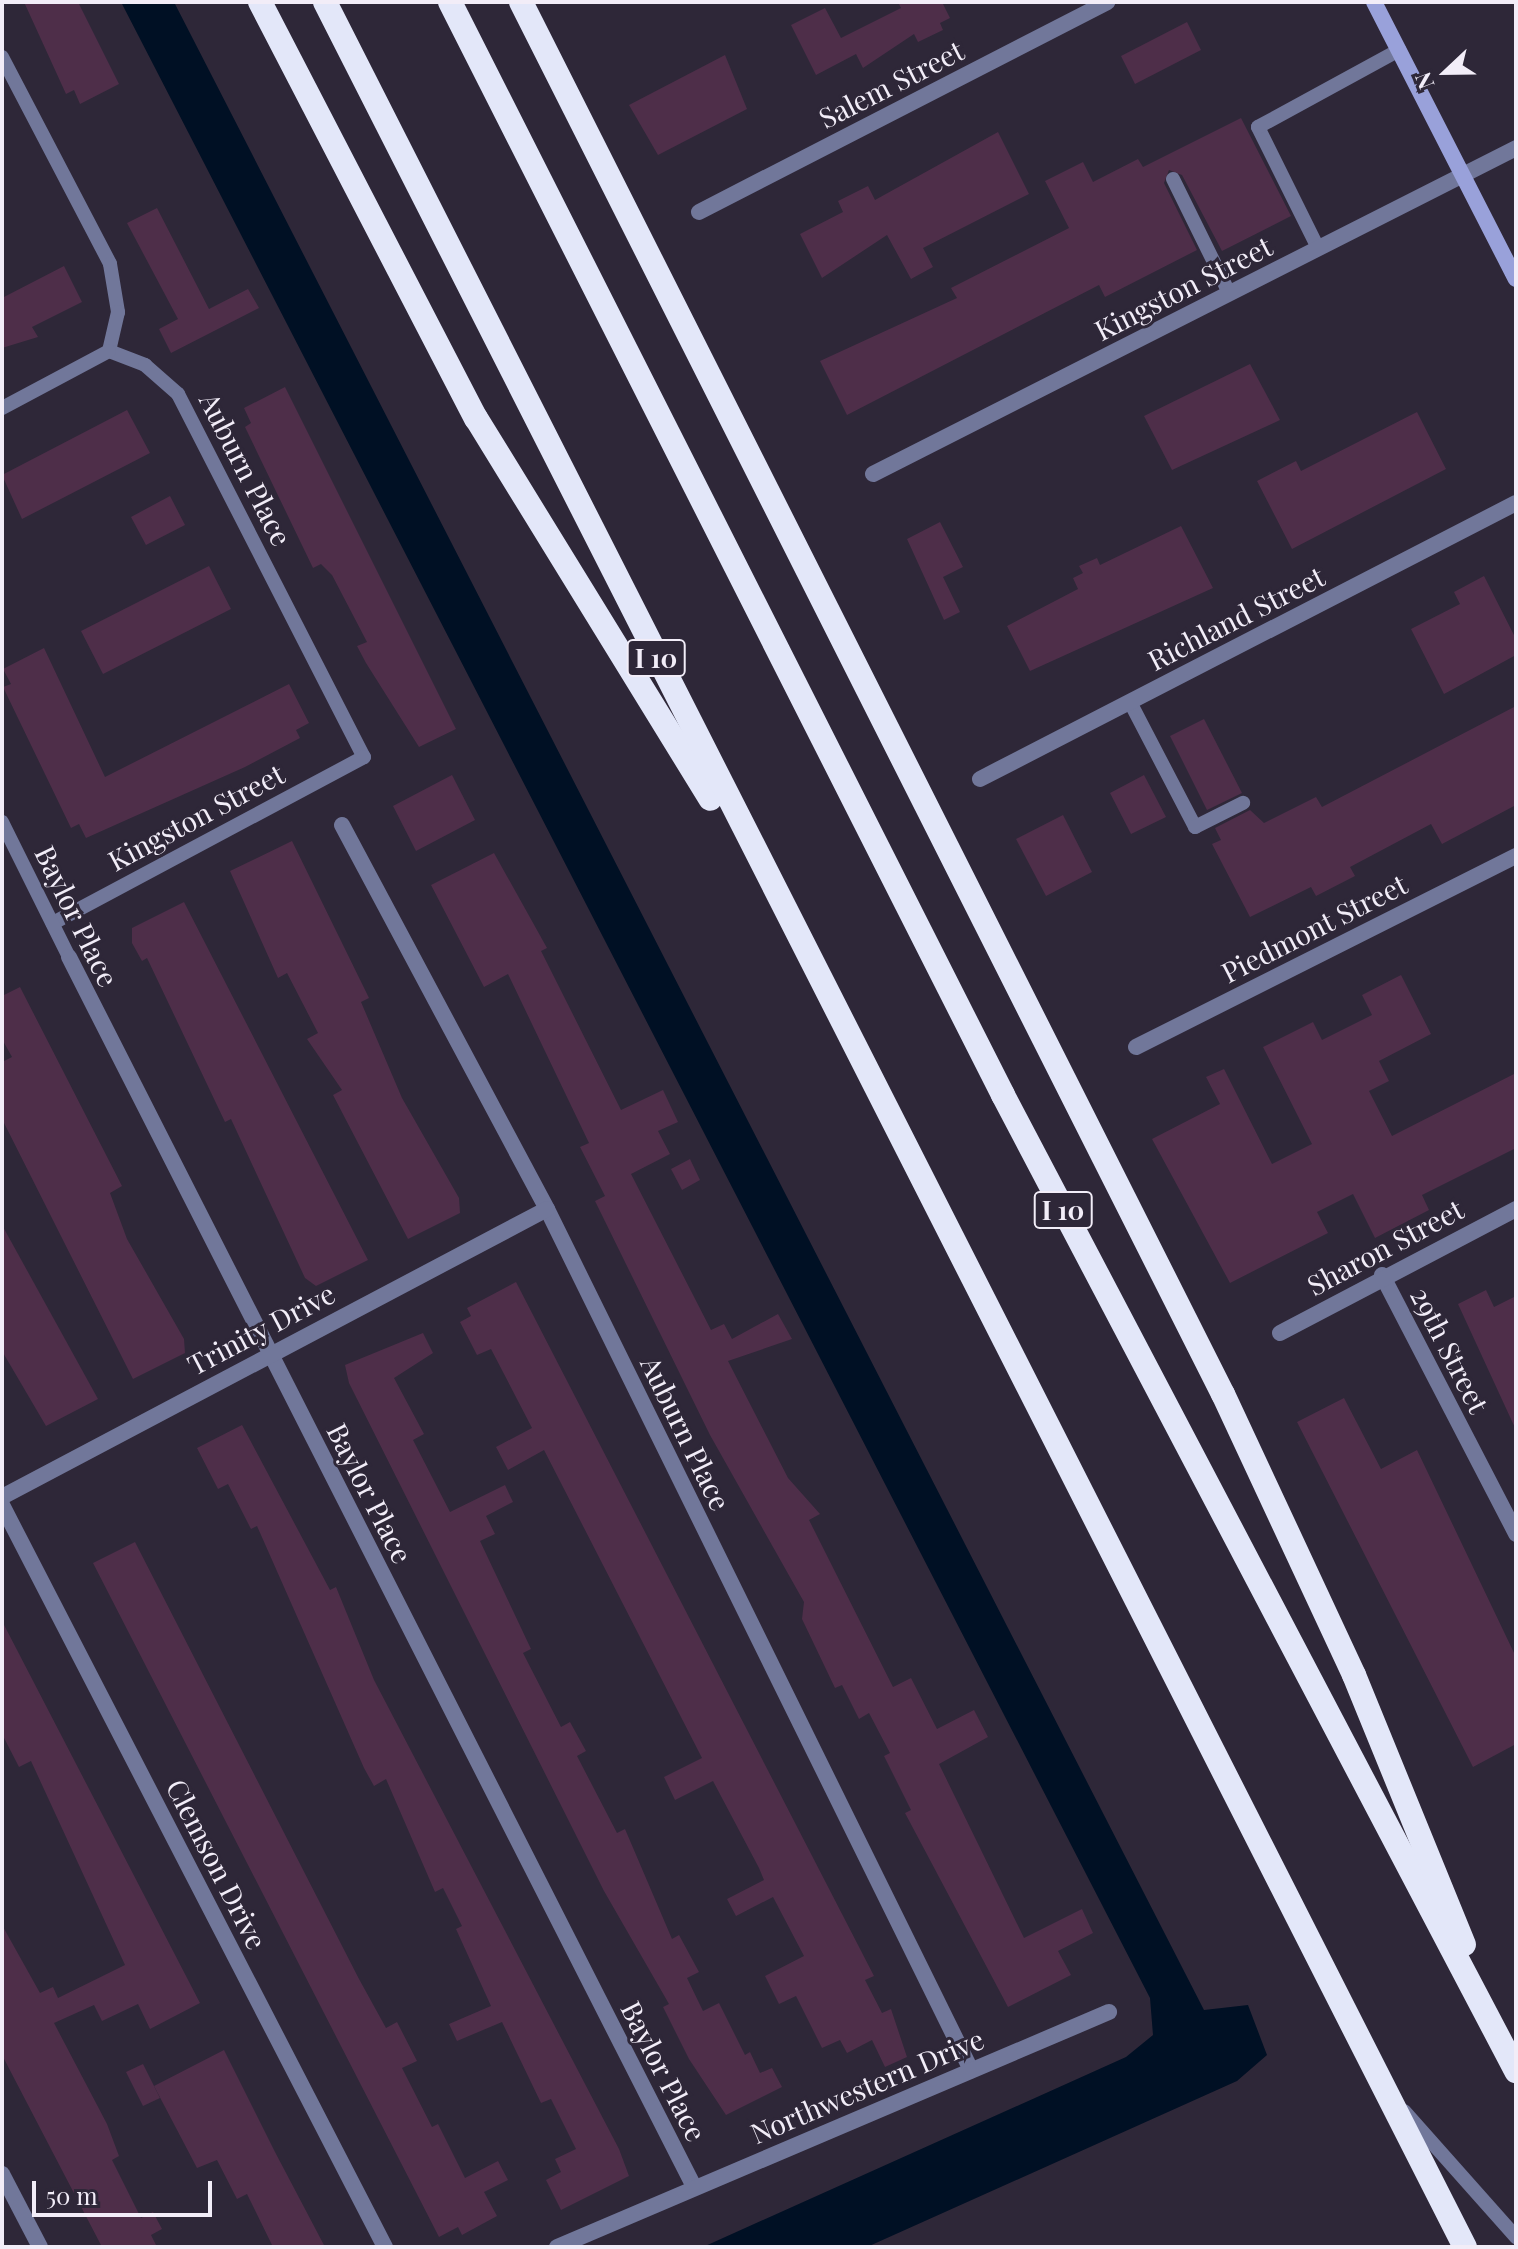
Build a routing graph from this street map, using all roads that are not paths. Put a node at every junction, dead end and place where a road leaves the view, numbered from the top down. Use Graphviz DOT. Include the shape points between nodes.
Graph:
graph roads {
  1 [pos="260,2"];
  2 [pos="325,2"];
  3 [pos="450,2"];
  4 [pos="521,2"];
  5 [pos="1107,2"];
  6 [pos="1374,2"];
  7 [pos="1399,50"];
  8 [pos="2,57"];
  9 [pos="1516,148"];
  10 [pos="1463,175"];
  11 [pos="1173,179"];
  12 [pos="699,212"];
  13 [pos="1318,248"];
  14 [pos="1516,279"];
  15 [pos="1229,293"];
  16 [pos="109,351"];
  17 [pos="2,408"];
  18 [pos="873,474"];
  19 [pos="1516,503"];
  20 [pos="1130,702"];
  21 [pos="364,757"];
  22 [pos="980,779"];
  23 [pos="1243,803"];
  24 [pos="2,822"];
  25 [pos="342,825"];
  26 [pos="1516,856"];
  27 [pos="53,923"];
  28 [pos="788,927"];
  29 [pos="69,957"];
  30 [pos="1136,1047"];
  31 [pos="547,1209"];
  32 [pos="1516,1209"];
  33 [pos="1382,1275"];
  34 [pos="1280,1333"];
  35 [pos="269,1353"];
  36 [pos="2,1497"];
  37 [pos="2,1505"];
  38 [pos="1516,1534"];
  39 [pos="1109,2012"];
  40 [pos="971,2070"];
  41 [pos="1516,2070"];
  42 [pos="1383,2086"];
  43 [pos="2,2174"];
  44 [pos="694,2187"];
  45 [pos="1516,2237"];
  46 [pos="40,2247"];
  47 [pos="385,2247"];
  48 [pos="557,2247"];
  49 [pos="1465,2247"];
  1 -- 28 [label="highway" via="476,418"];
  2 -- 28 [label="highway, I 10"];
  3 -- 41 [label="highway, I 10" via="1010,1109"];
  4 -- 41 [label="highway" via="1223,1394 1354,1675"];
  5 -- 12 [label="street, Salem Street"];
  6 -- 7 [label="street"];
  7 -- 10 [label="street"];
  7 -- 13 [label="lane" via="1258,127"];
  8 -- 16 [label="lane" via="110,264 118,312"];
  9 -- 10 [label="street, Kingston Street"];
  10 -- 13 [label="street, Kingston Street"];
  10 -- 14 [label="street"];
  11 -- 15 [label="lane"];
  13 -- 15 [label="street, Kingston Street"];
  15 -- 18 [label="street, Kingston Street"];
  16 -- 17 [label="lane"];
  16 -- 21 [label="lane, Auburn Place" via="145,365 178,394"];
  19 -- 20 [label="street, Richland Street"];
  20 -- 22 [label="street, Richland Street"];
  20 -- 23 [label="lane" via="1195,827"];
  21 -- 27 [label="lane, Kingston Street"];
  24 -- 27 [label="lane, Baylor Place"];
  25 -- 31 [label="street, Auburn Place"];
  26 -- 30 [label="street, Piedmont Street"];
  27 -- 29 [label="lane, Baylor Place"];
  28 -- 42 [label="highway, I 10"];
  29 -- 35 [label="street, Baylor Place"];
  31 -- 35 [label="street, Trinity Drive"];
  31 -- 40 [label="street, Auburn Place"];
  32 -- 33 [label="street, Sharon Street"];
  33 -- 34 [label="street, Sharon Street"];
  33 -- 38 [label="street, 29th Street"];
  35 -- 36 [label="street, Trinity Drive"];
  35 -- 44 [label="street, Baylor Place"];
  37 -- 47 [label="street, Clemson Drive"];
  39 -- 40 [label="street, Northwestern Drive"];
  40 -- 44 [label="street, Northwestern Drive"];
  42 -- 45 [label="lane"];
  42 -- 49 [label="highway, I 10"];
  43 -- 46 [label="street"];
  44 -- 48 [label="street, Northwestern Drive"];
}
